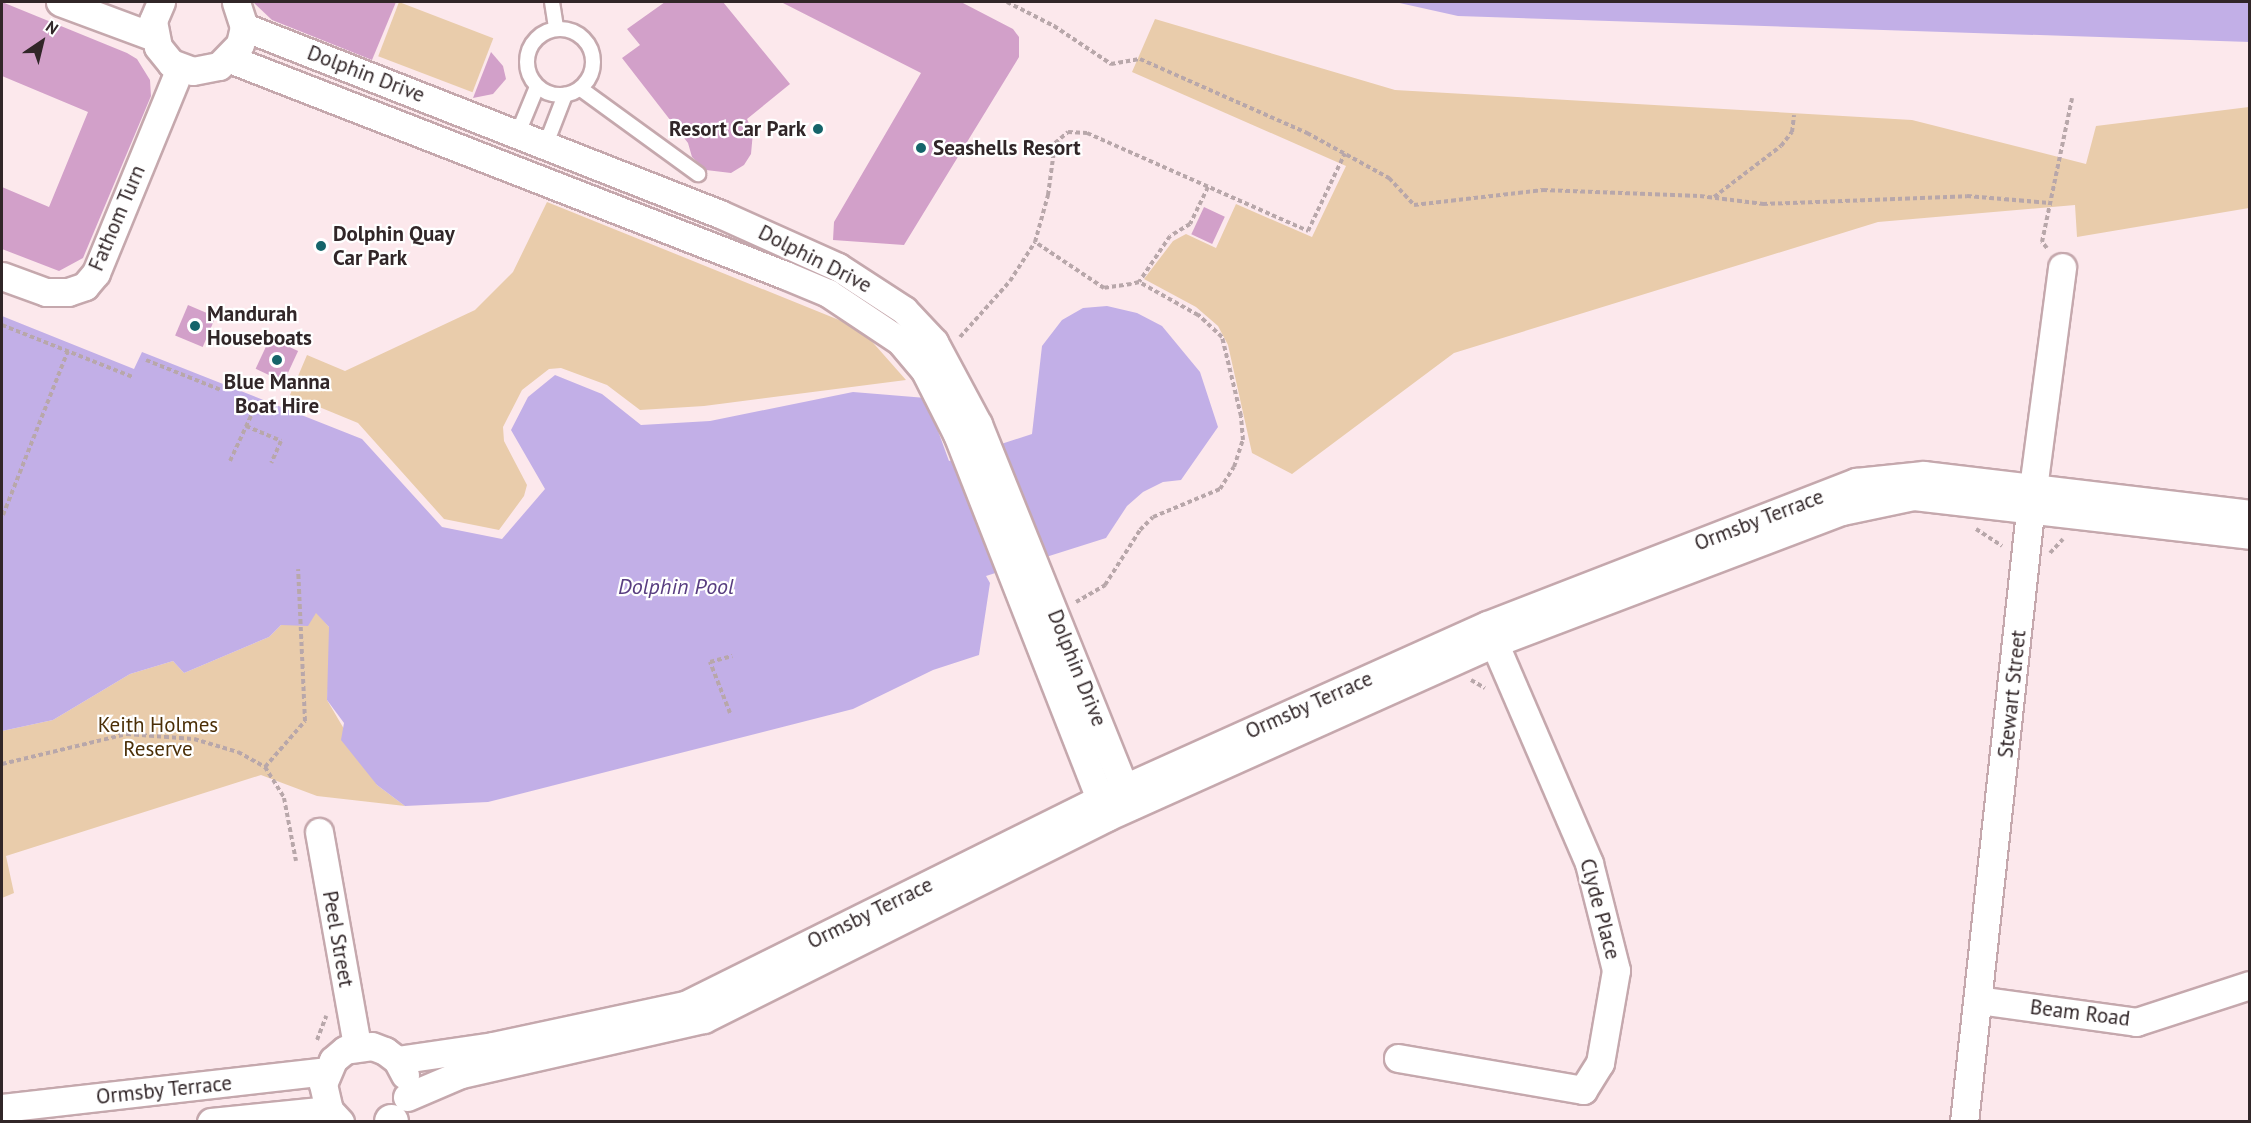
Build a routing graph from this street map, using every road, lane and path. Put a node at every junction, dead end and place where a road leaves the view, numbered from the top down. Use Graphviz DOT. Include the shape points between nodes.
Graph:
graph roads {
  1 [pos="60,2"];
  2 [pos="161,2"];
  3 [pos="236,2"];
  4 [pos="552,2"];
  5 [pos="1007,2"];
  6 [pos="244,27"];
  7 [pos="556,28"];
  8 [pos="154,37"];
  9 [pos="231,59"];
  10 [pos="180,68"];
  11 [pos="537,87"];
  12 [pos="581,89"];
  13 [pos="565,95"];
  14 [pos="2072,98"];
  15 [pos="1794,115"];
  16 [pos="518,133"];
  17 [pos="546,144"];
  18 [pos="1345,153"];
  19 [pos="698,174"];
  20 [pos="1208,187"];
  21 [pos="1714,197"];
  22 [pos="2050,203"];
  23 [pos="1035,242"];
  24 [pos="2062,267"];
  25 [pos="2,276"];
  26 [pos="1139,282"];
  27 [pos="2,326"];
  28 [pos="956,342"];
  29 [pos="68,351"];
  30 [pos="146,360"];
  31 [pos="133,377"];
  32 [pos="221,390"];
  33 [pos="953,397"];
  34 [pos="256,405"];
  35 [pos="246,426"];
  36 [pos="230,461"];
  37 [pos="271,463"];
  38 [pos="2032,500"];
  39 [pos="2250,514"];
  40 [pos="3,515"];
  41 [pos="2250,535"];
  42 [pos="298,569"];
  43 [pos="1074,603"];
  44 [pos="1490,634"];
  45 [pos="732,656"];
  46 [pos="730,713"];
  47 [pos="2,764"];
  48 [pos="265,767"];
  49 [pos="1128,797"];
  50 [pos="1104,808"];
  51 [pos="319,832"];
  52 [pos="298,867"];
  53 [pos="2250,985"];
  54 [pos="1978,1000"];
  55 [pos="324,1006"];
  56 [pos="326,1017"];
  57 [pos="357,1046"];
  58 [pos="1398,1058"];
  59 [pos="397,1059"];
  60 [pos="326,1071"];
  61 [pos="2,1108"];
  62 [pos="395,1115"];
  63 [pos="334,1116"];
  64 [pos="211,1122"];
  65 [pos="1964,1122"];
  1 -- 8 [label="street"];
  2 -- 8 [label="street" via="153,21"];
  3 -- 6 [label="street"];
  4 -- 7 [label="lane"];
  5 -- 18 [label="path" via="1111,64 1140,58"];
  6 -- 9 [label="street"];
  6 -- 16 [label="street, Dolphin Drive"];
  7 -- 11 [label="lane" via="538,35 527,51 527,70"];
  7 -- 12 [label="lane" via="573,31 587,42 594,58 591,75"];
  8 -- 10 [label="street" via="164,56"];
  9 -- 10 [label="street" via="207,71"];
  9 -- 33 [label="street, Dolphin Drive" via="828,293 900,341"];
  10 -- 25 [label="street, Fathom Turn" via="96,273 85,286 68,292 46,292"];
  11 -- 13 [label="lane" via="549,94"];
  11 -- 16 [label="lane"];
  12 -- 13 [label="lane"];
  12 -- 19 [label="lane"];
  13 -- 17 [label="lane"];
  14 -- 22 [label="path"];
  15 -- 21 [label="path" via="1792,132 1781,146"];
  16 -- 17 [label="street, Dolphin Drive"];
  17 -- 33 [label="street, Dolphin Drive" via="800,248 873,287 923,328"];
  18 -- 20 [label="path" via="1308,231"];
  18 -- 21 [label="path" via="1389,178 1413,205 1543,190"];
  20 -- 23 [label="path" via="1087,133 1068,132 1055,143 1048,195"];
  20 -- 26 [label="path" via="1190,224 1170,236"];
  21 -- 22 [label="path" via="1763,204 1967,196"];
  22 -- 24 [label="path" via="2042,242"];
  23 -- 26 [label="path" via="1104,288"];
  23 -- 28 [label="path" via="1010,281"];
  24 -- 38 [label="street, Stewart Street"];
  26 -- 43 [label="path" via="1198,315 1222,337 1243,440 1234,467 1220,489 1153,517 1140,530 1105,585"];
  27 -- 29 [label="path"];
  29 -- 31 [label="path"];
  29 -- 40 [label="path"];
  30 -- 32 [label="path"];
  33 -- 49 [label="street, Dolphin Drive" via="1064,637"];
  33 -- 50 [label="street, Dolphin Drive" via="1048,666"];
  34 -- 35 [label="path"];
  35 -- 36 [label="path"];
  35 -- 37 [label="path" via="281,441"];
  38 -- 39 [label="street, Ormsby Terrace"];
  38 -- 41 [label="street, Ormsby Terrace"];
  38 -- 44 [label="street, Ormsby Terrace" via="1914,496 1842,510"];
  38 -- 54 [label="street, Stewart Street"];
  42 -- 48 [label="path" via="305,721"];
  44 -- 49 [label="street, Ormsby Terrace"];
  44 -- 58 [label="street, Clyde Place" via="1589,862 1603,916 1616,970 1600,1064 1583,1090"];
  45 -- 46 [label="path" via="710,662"];
  47 -- 48 [label="path" via="127,734 194,739 238,752"];
  48 -- 52 [label="path" via="284,798"];
  49 -- 50 [label="street, Ormsby Terrace"];
  50 -- 59 [label="street, Ormsby Terrace" via="685,1005 493,1046"];
  50 -- 62 [label="street, Ormsby Terrace" via="705,1020 461,1074"];
  51 -- 57 [label="street, Peel Street"];
  53 -- 54 [label="street, Beam Road" via="2136,1022"];
  54 -- 65 [label="street, Stewart Street"];
  55 -- 56 [label="path"];
  57 -- 59 [label="street" via="386,1051"];
  57 -- 60 [label="street" via="345,1050"];
  59 -- 62 [label="street" via="407,1083"];
  60 -- 61 [label="street, Ormsby Terrace"];
  60 -- 63 [label="street" via="324,1098"];
  63 -- 64 [label="street, Ormsby Terrace"];
}
